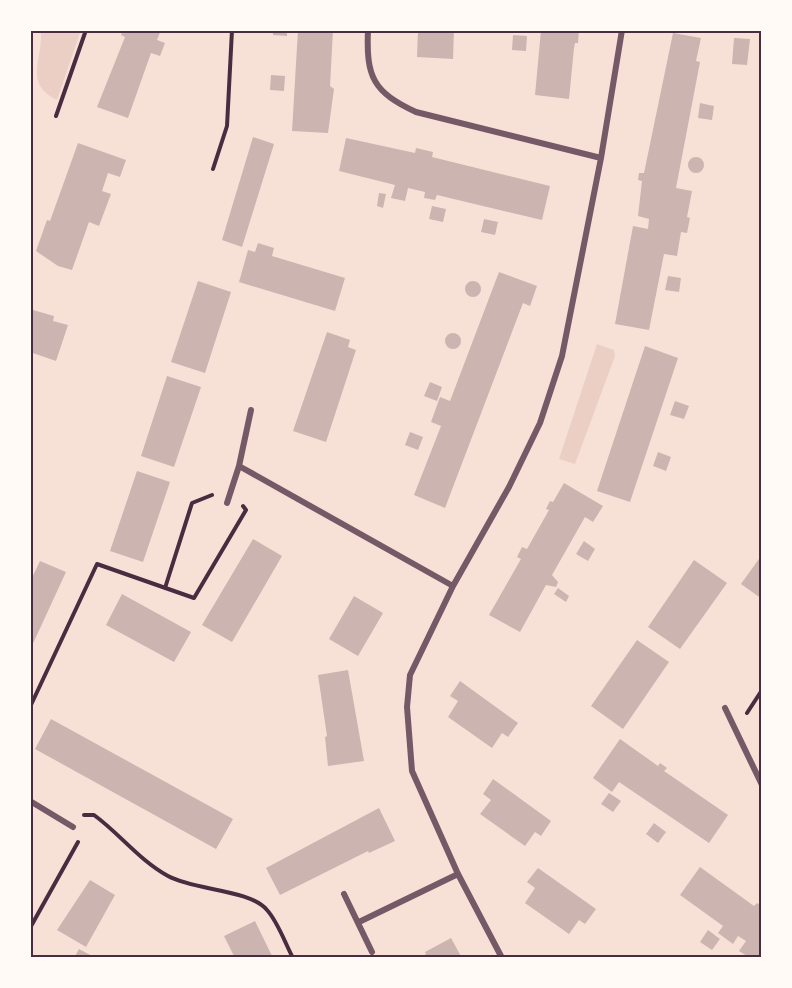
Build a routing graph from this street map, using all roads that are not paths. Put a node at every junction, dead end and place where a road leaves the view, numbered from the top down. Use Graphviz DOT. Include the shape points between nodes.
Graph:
graph roads {
  1 [pos="368,30"];
  2 [pos="622,30"];
  3 [pos="30,41"];
  4 [pos="30,55"];
  5 [pos="601,158"];
  6 [pos="251,410"];
  7 [pos="239,466"];
  8 [pos="227,503"];
  9 [pos="453,586"];
  10 [pos="725,708"];
  11 [pos="762,785"];
  12 [pos="30,801"];
  13 [pos="73,827"];
  14 [pos="458,874"];
  15 [pos="344,894"];
  16 [pos="359,922"];
  17 [pos="372,952"];
  18 [pos="502,958"];
  1 -- 5 [label="street" via="367,58 373,79 390,100 416,112"];
  2 -- 5 [label="street"];
  3 -- 4 [label="street"];
  5 -- 9 [label="street" via="562,356 540,423"];
  6 -- 7 [label="street"];
  7 -- 8 [label="street"];
  7 -- 9 [label="street"];
  9 -- 14 [label="street" via="422,643 410,675 407,707 412,771"];
  10 -- 11 [label="street"];
  12 -- 13 [label="street"];
  14 -- 16 [label="street"];
  14 -- 18 [label="street"];
  15 -- 16 [label="street"];
  16 -- 17 [label="street"];
}
